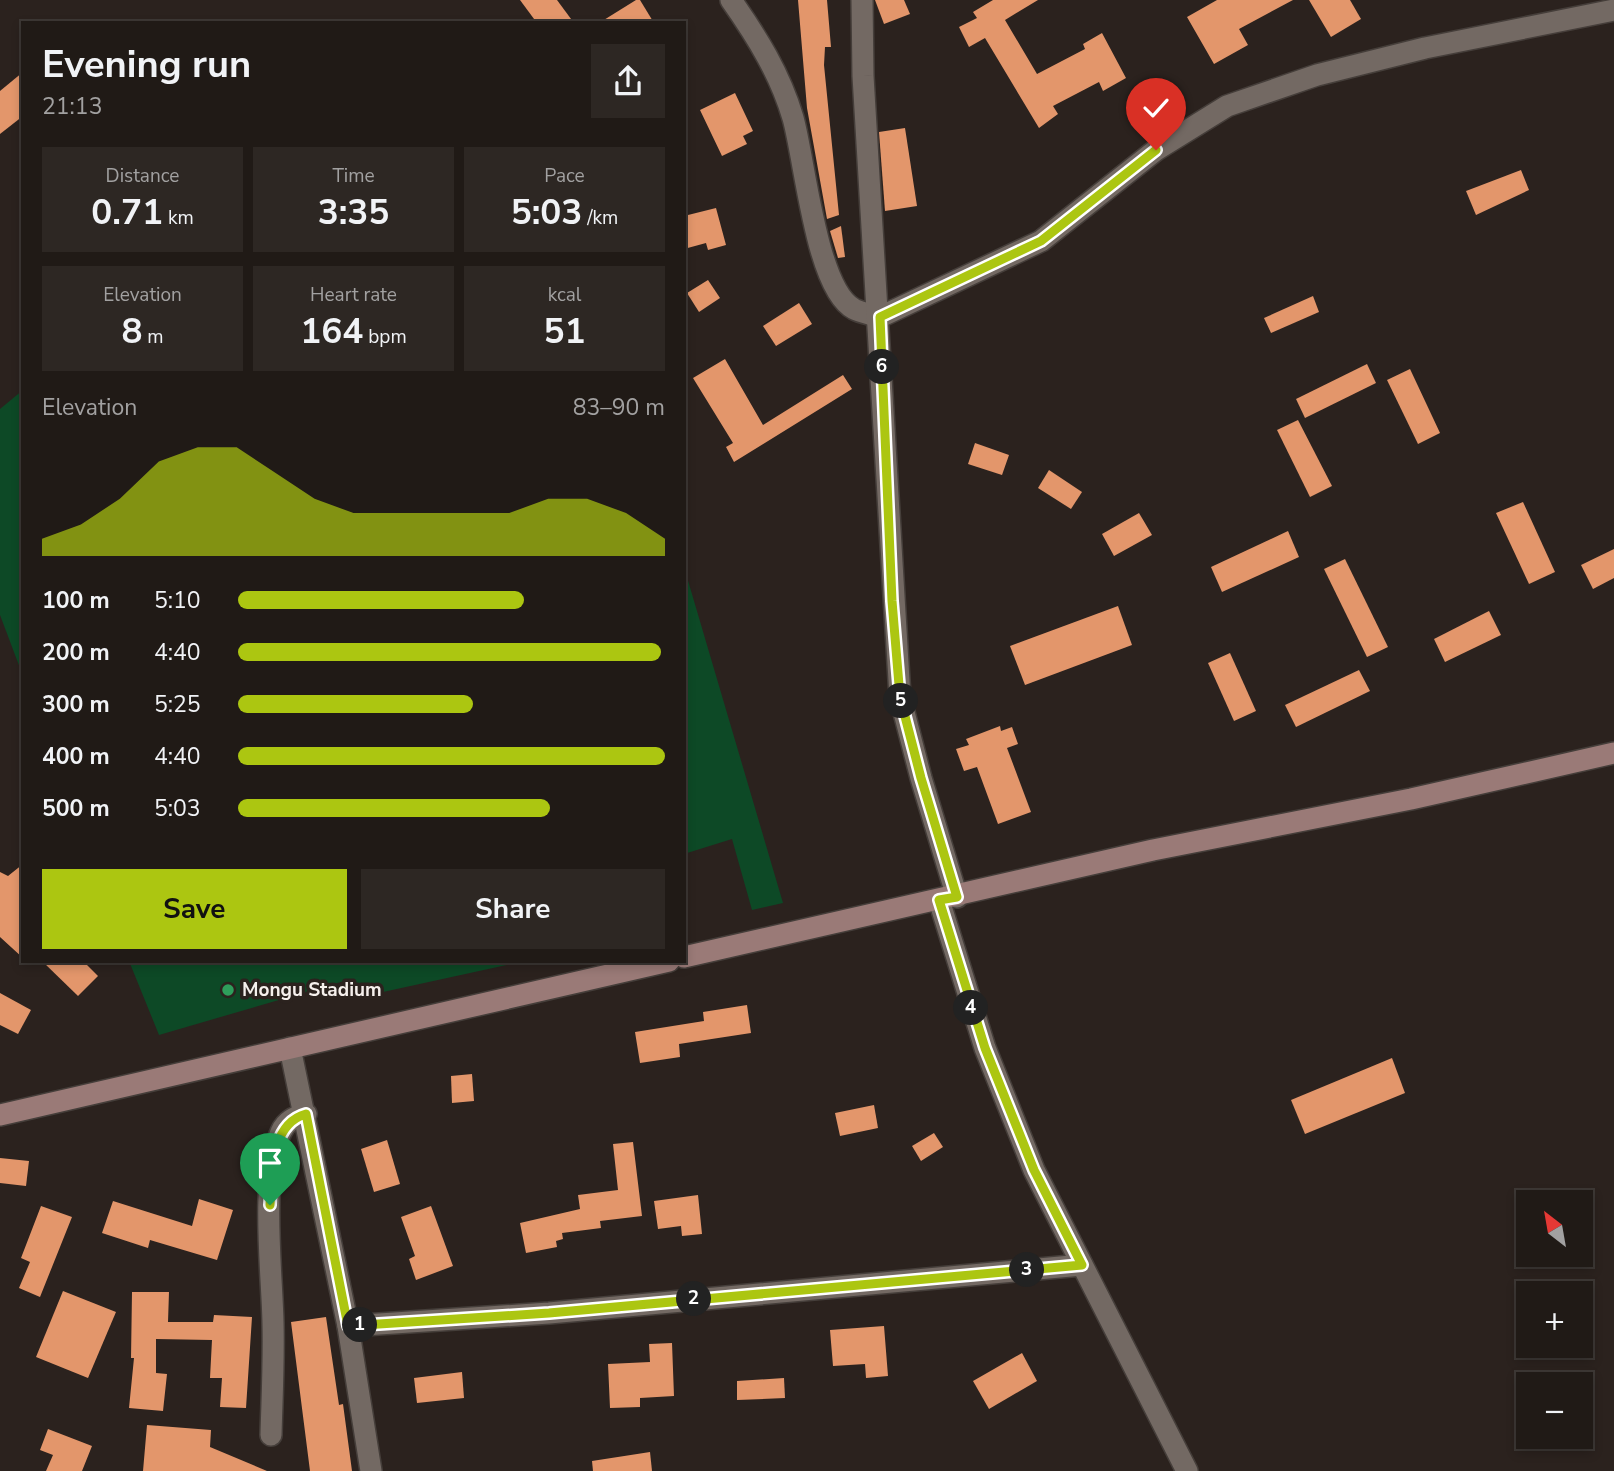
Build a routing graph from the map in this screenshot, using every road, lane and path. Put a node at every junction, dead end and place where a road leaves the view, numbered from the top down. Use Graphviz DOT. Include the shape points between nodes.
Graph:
graph roads {
  1 [pos="731,0"];
  2 [pos="862,0"];
  3 [pos="1614,10"];
  4 [pos="880,317"];
  5 [pos="1614,753"];
  6 [pos="948,898"];
  7 [pos="686,957"];
  8 [pos="660,963"];
  9 [pos="290,1048"];
  10 [pos="306,1114"];
  11 [pos="0,1115"];
  12 [pos="1082,1265"];
  13 [pos="348,1326"];
  14 [pos="271,1435"];
  15 [pos="371,1471"];
  16 [pos="1187,1471"];
  1 -- 4 [label="street" via="768,55 793,118 824,263 836,291 853,309"];
  2 -- 4 [label="street"];
  3 -- 4 [label="street" via="1425,48 1317,75 1227,106 1156,150 1041,241"];
  4 -- 6 [label="street" via="900,697"];
  5 -- 6 [label="street"];
  6 -- 7 [label="street"];
  6 -- 12 [label="street" via="985,1048 1034,1170"];
  8 -- 9 [label="street"];
  9 -- 10 [label="street"];
  9 -- 11 [label="street"];
  10 -- 13 [label="street"];
  10 -- 14 [label="street" via="292,1118 281,1132 273,1166"];
  12 -- 13 [label="street" via="549,1313"];
  12 -- 16 [label="street"];
  13 -- 15 [label="street"];
}
